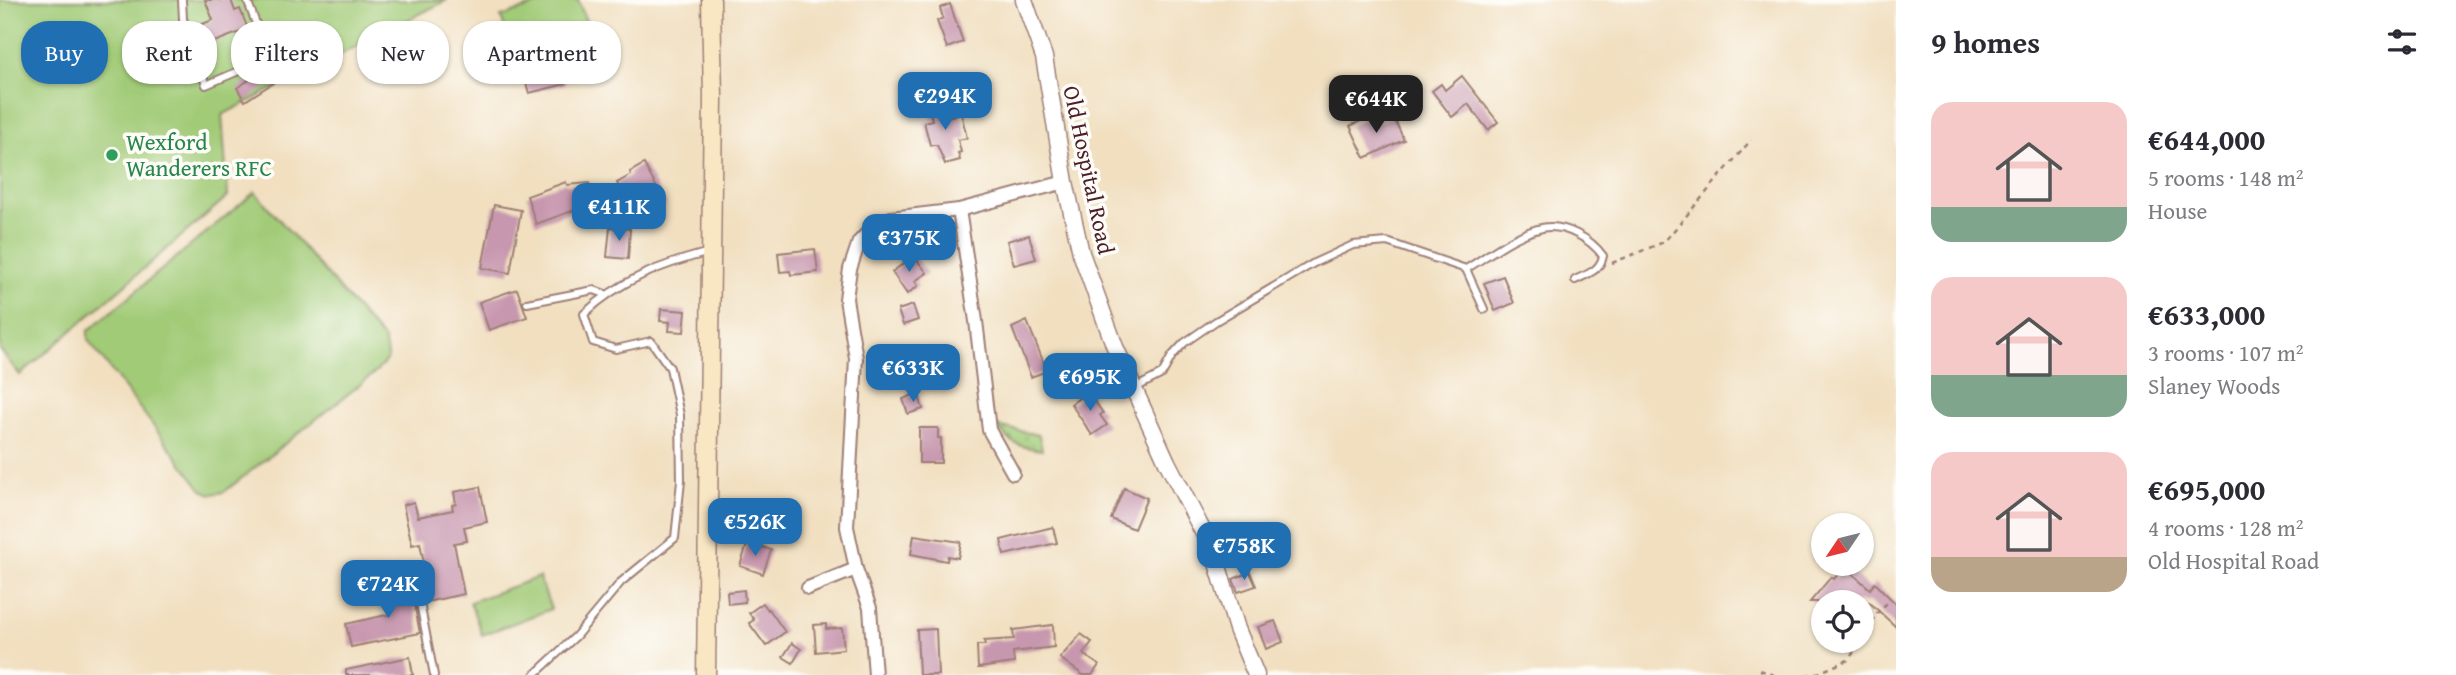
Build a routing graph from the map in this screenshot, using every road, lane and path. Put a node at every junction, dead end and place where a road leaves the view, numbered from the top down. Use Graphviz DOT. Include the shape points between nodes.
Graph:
graph roads {
  1 [pos="182,0"];
  2 [pos="247,0"];
  3 [pos="711,0"];
  4 [pos="1024,0"];
  5 [pos="1751,140"];
  6 [pos="1065,182"];
  7 [pos="959,210"];
  8 [pos="710,252"];
  9 [pos="1602,263"];
  10 [pos="1466,269"];
  11 [pos="1574,280"];
  12 [pos="605,294"];
  13 [pos="527,303"];
  14 [pos="1484,309"];
  15 [pos="1135,389"];
  16 [pos="1013,473"];
  17 [pos="856,569"];
  18 [pos="414,572"];
  19 [pos="808,588"];
  20 [pos="1890,600"];
  21 [pos="1760,670"];
  22 [pos="435,675"];
  23 [pos="534,675"];
  24 [pos="706,675"];
  25 [pos="875,675"];
  26 [pos="1256,675"];
  27 [pos="1774,675"];
  28 [pos="1806,675"];
  1 -- 2 [label="lane" via="183,19 206,85 269,58"];
  3 -- 8 [label="main road"];
  4 -- 6 [label="street, Old Hospital Road" via="1044,57"];
  5 -- 9 [label="path" via="1664,242 1613,263"];
  6 -- 7 [label="street"];
  6 -- 15 [label="street, Old Hospital Road" via="1081,254"];
  7 -- 16 [label="street" via="989,430"];
  7 -- 17 [label="street" via="891,218 872,228 859,242 850,269 846,299 856,358 846,527"];
  8 -- 12 [label="lane" via="668,263"];
  8 -- 24 [label="main road"];
  9 -- 10 [label="lane" via="1596,246 1583,237 1543,227"];
  9 -- 11 [label="lane"];
  10 -- 14 [label="lane"];
  10 -- 15 [label="lane" via="1387,242 1353,245 1216,321 1184,343 1162,374"];
  12 -- 13 [label="lane" via="594,290"];
  12 -- 23 [label="lane" via="584,314 593,342 616,349 650,341 670,368 680,415 681,481 675,538 621,582 576,636"];
  15 -- 26 [label="street, Old Hospital Road" via="1214,553"];
  17 -- 19 [label="street"];
  17 -- 25 [label="street" via="870,608"];
  18 -- 22 [label="lane"];
  20 -- 28 [label="path" via="1874,616 1871,629 1848,660"];
  21 -- 27 [label="path"];
}
